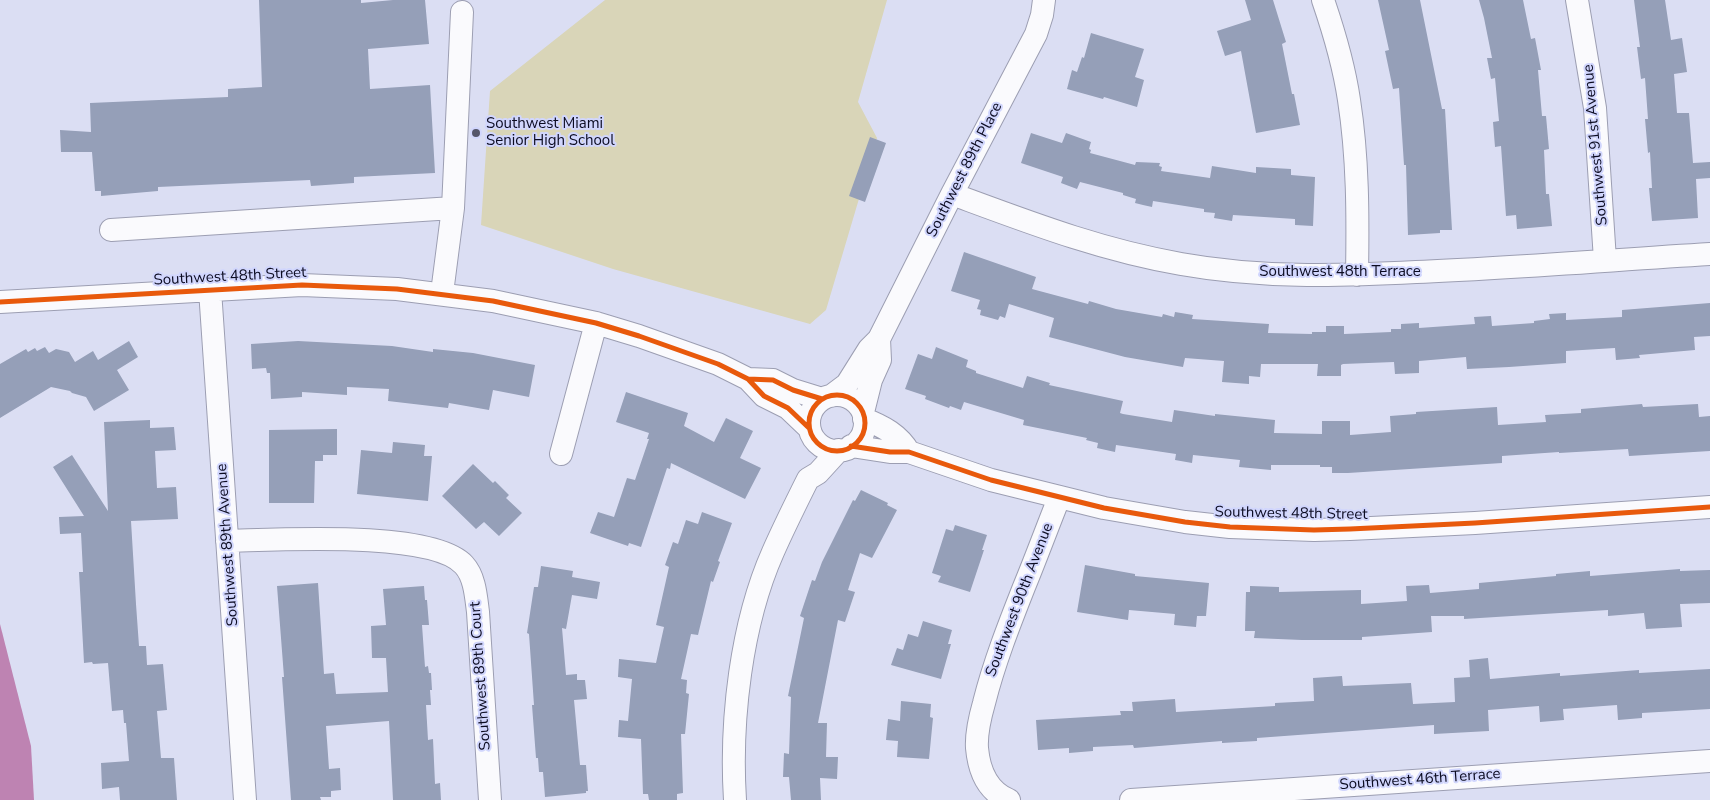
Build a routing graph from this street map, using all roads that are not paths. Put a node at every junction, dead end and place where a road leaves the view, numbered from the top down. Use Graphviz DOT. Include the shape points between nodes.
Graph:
graph roads {
  1 [pos="1044,0"];
  2 [pos="1323,0"];
  3 [pos="1577,0"];
  4 [pos="462,12"];
  5 [pos="952,194"];
  6 [pos="453,208"];
  7 [pos="110,230"];
  8 [pos="1710,254"];
  9 [pos="1605,260"];
  10 [pos="1358,275"];
  11 [pos="210,290"];
  12 [pos="442,293"];
  13 [pos="0,302"];
  14 [pos="596,323"];
  15 [pos="879,338"];
  16 [pos="748,379"];
  17 [pos="826,397"];
  18 [pos="863,416"];
  19 [pos="811,433"];
  20 [pos="845,448"];
  21 [pos="910,452"];
  22 [pos="561,454"];
  23 [pos="808,480"];
  24 [pos="1059,498"];
  25 [pos="1710,507"];
  26 [pos="227,541"];
  27 [pos="1710,761"];
  28 [pos="1000,794"];
  29 [pos="245,800"];
  30 [pos="490,800"];
  31 [pos="735,800"];
  32 [pos="1130,800"];
  1 -- 5 [label="street, Southwest 89th Place" via="1036,34"];
  2 -- 10 [label="street" via="1343,68 1354,135"];
  3 -- 9 [label="street, Southwest 91st Avenue" via="1596,108"];
  4 -- 6 [label="street"];
  5 -- 10 [label="street, Southwest 48th Terrace" via="1066,236 1180,264 1265,274"];
  5 -- 15 [label="street, Southwest 89th Place"];
  6 -- 7 [label="street"];
  6 -- 12 [label="street"];
  8 -- 9 [label="street, Southwest 48th Terrace"];
  9 -- 10 [label="street, Southwest 48th Terrace"];
  11 -- 12 [label="street, Southwest 48th Street" via="310,286"];
  11 -- 13 [label="street, Southwest 48th Street"];
  11 -- 26 [label="street, Southwest 89th Avenue"];
  12 -- 14 [label="street, Southwest 48th Street"];
  14 -- 16 [label="street, Southwest 48th Street" via="718,364"];
  14 -- 22 [label="street"];
  15 -- 17 [label="street, Southwest 89th Place" via="847,384"];
  15 -- 18 [label="street, Southwest 89th Place" via="880,360"];
  16 -- 17 [label="street, Southwest 48th Street" via="773,380 793,390"];
  16 -- 19 [label="street, Southwest 48th Street" via="764,396 788,408"];
  17 -- 18 [label="street, Southwest 48th Street" via="844,396 855,402"];
  17 -- 19 [label="street" via="811,412"];
  18 -- 20 [label="street" via="859,440"];
  18 -- 21 [label="street, Southwest 48th Street" via="902,440"];
  19 -- 20 [label="street, Southwest 48th Street" via="820,445 829,449"];
  19 -- 23 [label="street"];
  20 -- 21 [label="street, Southwest 48th Street"];
  20 -- 23 [label="street"];
  21 -- 24 [label="street, Southwest 48th Street" via="991,480"];
  23 -- 31 [label="street" via="773,552 746,639 736,715"];
  24 -- 25 [label="street, Southwest 48th Street" via="1185,522 1314,530"];
  24 -- 28 [label="street, Southwest 90th Avenue" via="1000,648 982,712 977,746 979,762 984,778"];
  26 -- 29 [label="street, Southwest 89th Avenue"];
  26 -- 30 [label="street, Southwest 89th Court" via="392,542 440,550 465,566 475,592"];
  27 -- 32 [label="street, Southwest 46th Terrace"];
}
